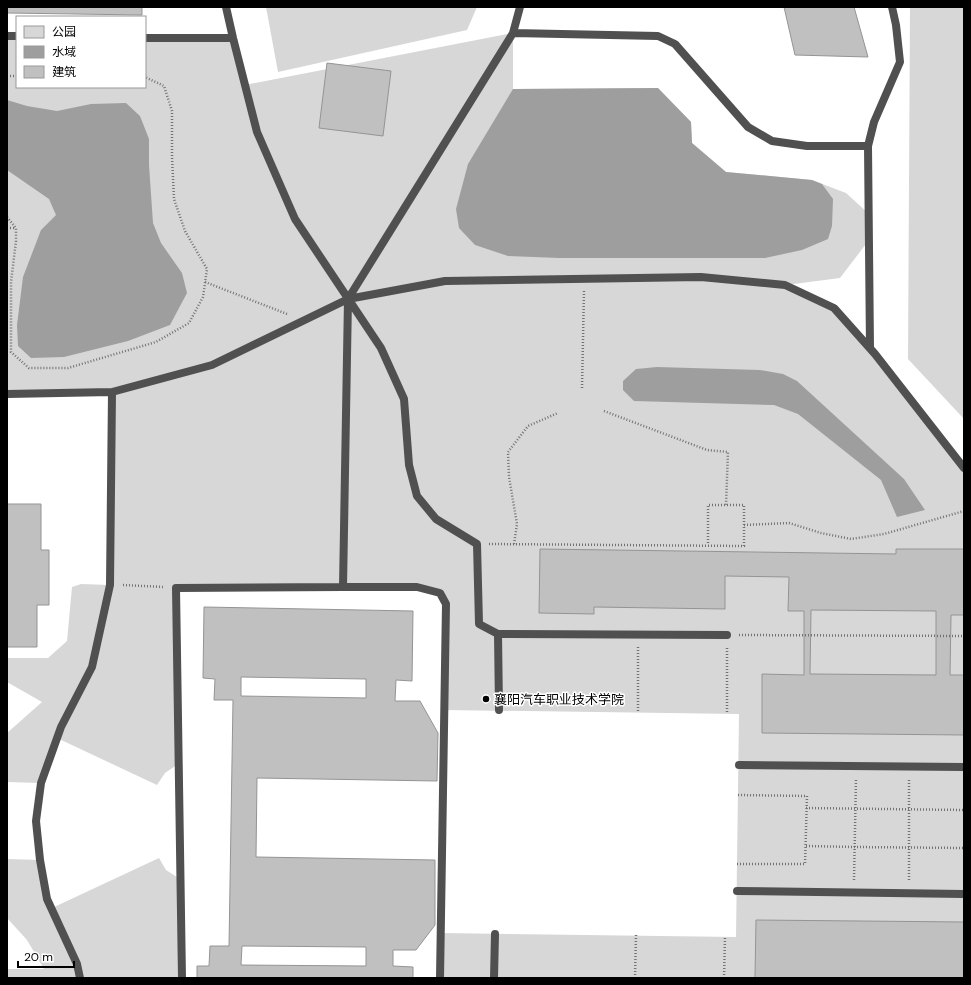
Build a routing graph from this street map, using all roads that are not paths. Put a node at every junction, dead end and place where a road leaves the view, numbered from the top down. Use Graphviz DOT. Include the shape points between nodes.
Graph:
graph roads {
  1 [pos="226,7"];
  2 [pos="520,7"];
  3 [pos="892,7"];
  4 [pos="513,33"];
  5 [pos="146,38"];
  6 [pos="233,38"];
  7 [pos="868,146"];
  8 [pos="348,299"];
  9 [pos="870,348"];
  10 [pos="112,392"];
  11 [pos="7,394"];
  12 [pos="964,468"];
  13 [pos="343,587"];
  14 [pos="498,634"];
  15 [pos="727,635"];
  16 [pos="499,710"];
  17 [pos="739,765"];
  18 [pos="964,767"];
  19 [pos="737,891"];
  20 [pos="964,894"];
  21 [pos="496,934"];
  22 [pos="80,978"];
  23 [pos="182,978"];
  24 [pos="440,978"];
  25 [pos="494,978"];
  1 -- 6 [label="lane"];
  2 -- 4 [label="lane"];
  3 -- 7 [label="lane" via="900,62 874,122"];
  4 -- 7 [label="lane" via="658,36 675,44 748,127 772,141 807,146"];
  4 -- 8 [label="lane"];
  5 -- 6 [label="lane"];
  6 -- 8 [label="lane" via="258,132 295,219"];
  7 -- 9 [label="lane"];
  8 -- 9 [label="lane" via="446,281 701,277 785,285 834,308"];
  8 -- 10 [label="lane" via="212,365"];
  8 -- 13 [label="lane"];
  8 -- 14 [label="lane" via="380,348 404,399 409,465 417,496 436,519 477,544 479,624"];
  9 -- 12 [label="lane"];
  10 -- 11 [label="lane"];
  10 -- 22 [label="lane" via="110,585 92,667 61,727 41,783 36,821 47,899 77,964"];
  13 -- 23 [label="lane" via="176,588"];
  13 -- 24 [label="lane" via="417,588 440,593 446,604"];
  14 -- 15 [label="lane"];
  14 -- 16 [label="lane"];
  17 -- 18 [label="lane"];
  19 -- 20 [label="lane"];
  21 -- 25 [label="lane"];
}
